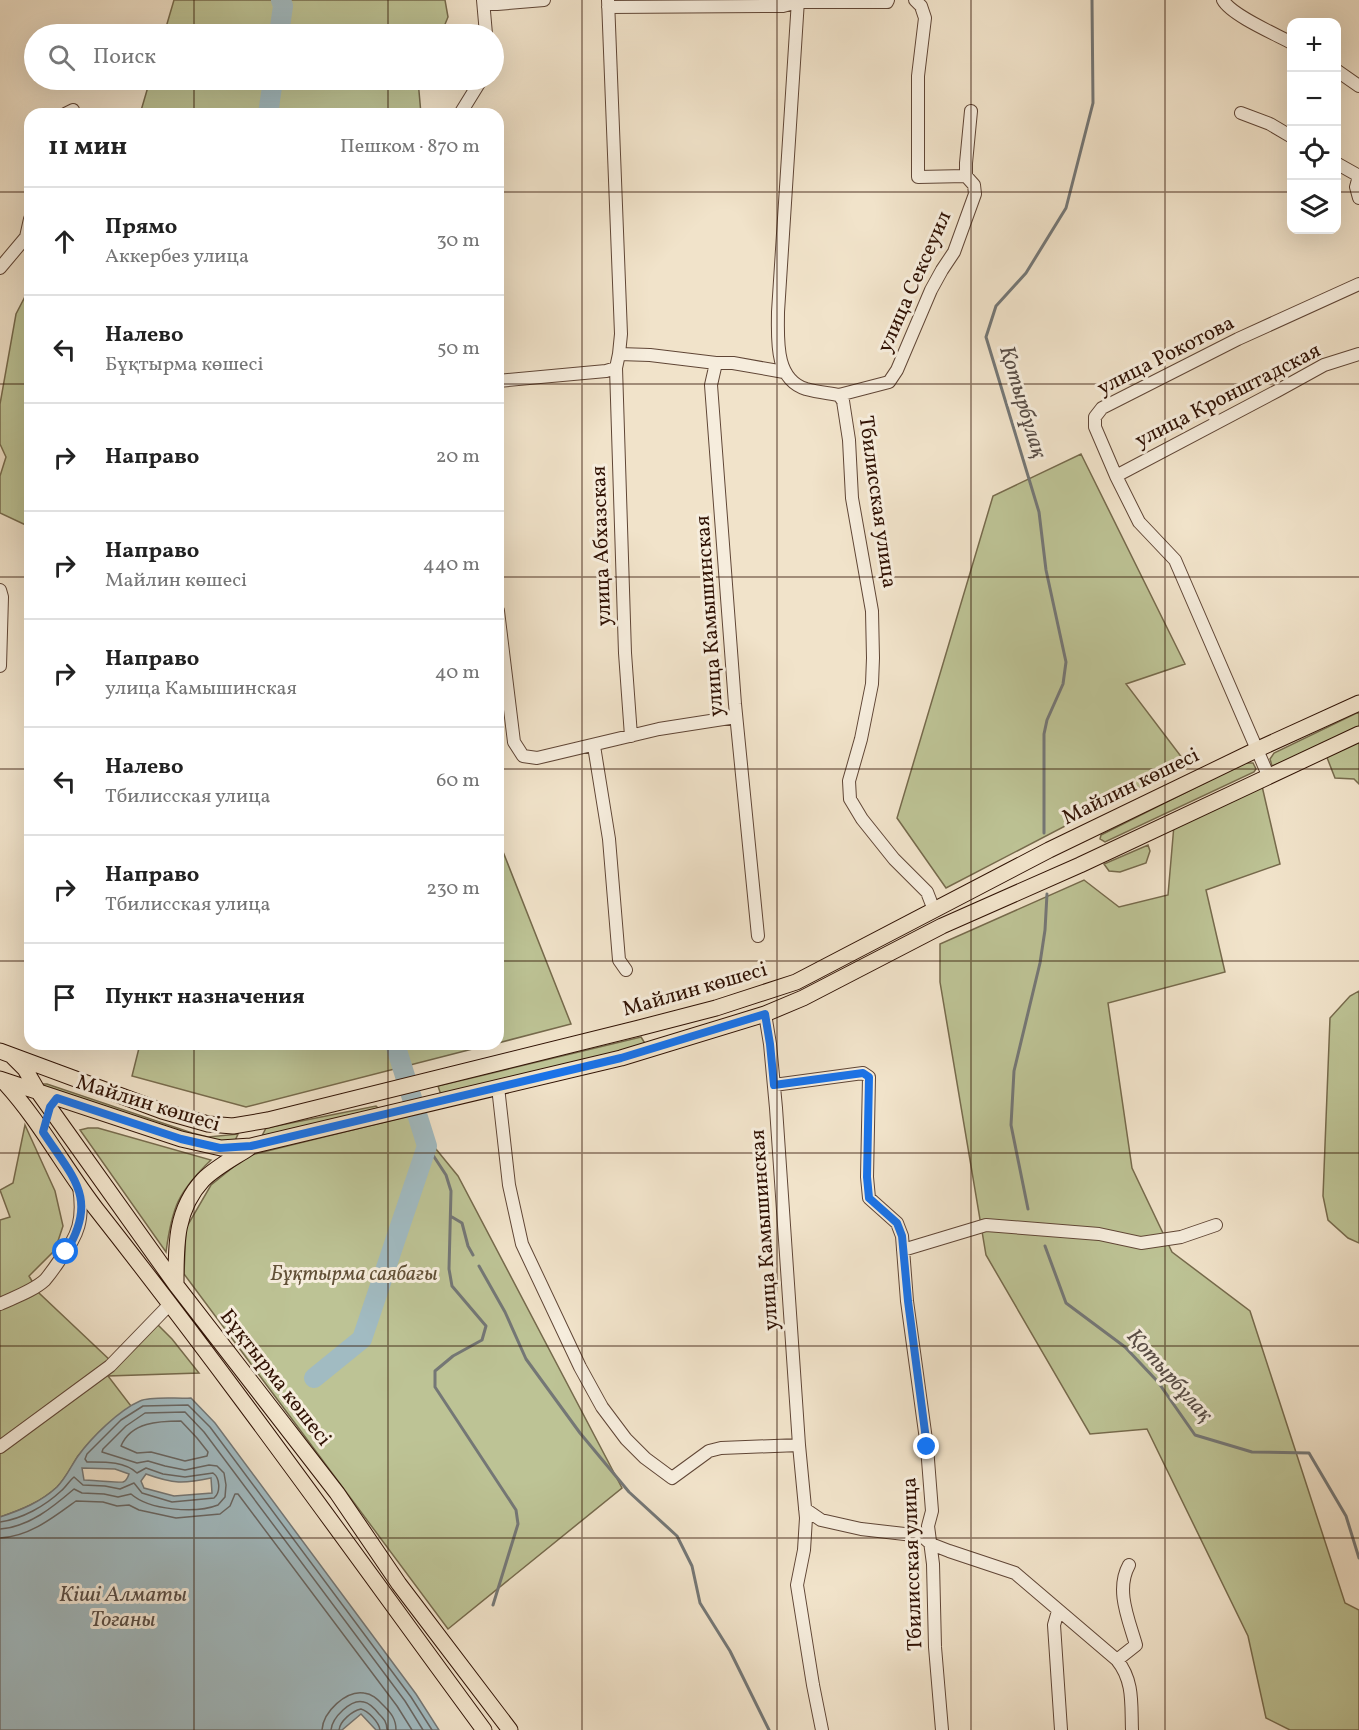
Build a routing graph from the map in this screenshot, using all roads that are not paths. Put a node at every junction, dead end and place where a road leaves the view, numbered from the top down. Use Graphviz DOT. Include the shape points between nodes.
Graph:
graph roads {
  1 [pos="544,0"];
  2 [pos="888,0"];
  3 [pos="915,0"];
  4 [pos="1223,0"];
  5 [pos="484,1"];
  6 [pos="798,1"];
  7 [pos="728,3"];
  8 [pos="608,4"];
  9 [pos="485,24"];
  10 [pos="1287,40"];
  11 [pos="1339,72"];
  12 [pos="1359,86"];
  13 [pos="476,90"];
  14 [pos="464,108"];
  15 [pos="971,111"];
  16 [pos="1241,113"];
  17 [pos="1287,134"];
  18 [pos="1341,166"];
  19 [pos="966,176"];
  20 [pos="1359,176"];
  21 [pos="1359,198"];
  22 [pos="24,239"];
  23 [pos="0,268"];
  24 [pos="1359,284"];
  25 [pos="619,354"];
  26 [pos="1359,354"];
  27 [pos="716,363"];
  28 [pos="616,368"];
  29 [pos="784,372"];
  30 [pos="504,380"];
  31 [pos="839,395"];
  32 [pos="1116,476"];
  33 [pos="0,590"];
  34 [pos="504,660"];
  35 [pos="0,666"];
  36 [pos="1359,703"];
  37 [pos="736,717"];
  38 [pos="1359,734"];
  39 [pos="632,736"];
  40 [pos="594,746"];
  41 [pos="1256,750"];
  42 [pos="1268,775"];
  43 [pos="1092,829"];
  44 [pos="1109,852"];
  45 [pos="934,910"];
  46 [pos="758,936"];
  47 [pos="627,970"];
  48 [pos="765,1014"];
  49 [pos="4,1052"];
  50 [pos="1,1079"];
  51 [pos="90,1083"];
  52 [pos="774,1085"];
  53 [pos="498,1087"];
  54 [pos="39,1093"];
  55 [pos="53,1103"];
  56 [pos="43,1132"];
  57 [pos="251,1146"];
  58 [pos="79,1187"];
  59 [pos="1216,1225"];
  60 [pos="903,1250"];
  61 [pos="176,1285"];
  62 [pos="0,1304"];
  63 [pos="171,1304"];
  64 [pos="799,1445"];
  65 [pos="0,1447"];
  66 [pos="805,1509"];
  67 [pos="931,1544"];
  68 [pos="1129,1565"];
  69 [pos="1058,1611"];
  70 [pos="1117,1660"];
  71 [pos="484,1730"];
  72 [pos="510,1730"];
  73 [pos="822,1730"];
  74 [pos="942,1730"];
  75 [pos="1061,1730"];
  76 [pos="1132,1730"];
  1 -- 5 [label="street" via="496,4"];
  2 -- 6 [label="street"];
  3 -- 19 [label="street" via="926,18 918,76 918,177"];
  4 -- 10 [label="street" via="1247,20"];
  5 -- 9 [label="street"];
  6 -- 7 [label="street" via="783,6"];
  6 -- 29 [label="street" via="778,312 778,349"];
  7 -- 8 [label="street"];
  8 -- 25 [label="street, улица Абхазская"];
  11 -- 12 [label="street"];
  13 -- 14 [label="street"];
  15 -- 19 [label="street, улица Сексеуил"];
  16 -- 17 [label="street"];
  18 -- 20 [label="street"];
  19 -- 31 [label="street, улица Сексеуил" via="974,184 975,194 961,234 931,290 897,370 890,382"];
  20 -- 21 [label="street"];
  22 -- 23 [label="street"];
  24 -- 32 [label="street, улица Рокотова" via="1238,339 1102,408 1095,417 1095,427"];
  25 -- 27 [label="street"];
  25 -- 28 [label="street, улица Абхазская"];
  26 -- 32 [label="street, улица Кронштадская" via="1300,377"];
  27 -- 29 [label="street"];
  27 -- 37 [label="street, улица Камышинская" via="711,385"];
  28 -- 30 [label="street"];
  28 -- 39 [label="street, улица Абхазская" via="625,653"];
  29 -- 31 [label="street, Тбилисская улица" via="804,389"];
  31 -- 45 [label="street, Тбилисская улица" via="846,420 852,498 872,611 872,684 849,781 850,799 894,859 927,892"];
  32 -- 41 [label="street, улица Рокотова" via="1139,522 1175,560"];
  33 -- 35 [label="street"];
  34 -- 40 [label="street" via="514,742 524,756 537,758"];
  36 -- 41 [label="main road, Майлин көшесі"];
  37 -- 39 [label="street"];
  37 -- 46 [label="street, улица Камышинская"];
  38 -- 42 [label="main road, Майлин көшесі"];
  39 -- 40 [label="street"];
  40 -- 47 [label="street" via="609,839 619,960"];
  41 -- 42 [label="street, улица Рокотова"];
  41 -- 43 [label="main road, Майлин көшесі"];
  42 -- 44 [label="main road, Майлин көшесі"];
  43 -- 44 [label="main road" via="1093,844"];
  43 -- 45 [label="main road, Майлин көшесі"];
  44 -- 48 [label="main road, Майлин көшесі" via="942,926"];
  45 -- 51 [label="main road, Майлин көшесі" via="842,960 772,991 650,1025 233,1126 208,1124 162,1111"];
  48 -- 52 [label="street, улица Камышинская"];
  48 -- 53 [label="main road, Майлин көшесі" via="621,1058"];
  49 -- 51 [label="main road, Майлин көшесі"];
  49 -- 54 [label="main road" via="18,1061"];
  50 -- 54 [label="main road, Майлин көшесі"];
  50 -- 56 [label="main road, Бұқтырма көшесі"];
  51 -- 55 [label="main road" via="71,1089"];
  52 -- 60 [label="street, Тбилисская улица" via="863,1073 869,1077 869,1198 897,1223"];
  52 -- 64 [label="street, улица Камышинская"];
  53 -- 57 [label="main road, Майлин көшесі"];
  53 -- 64 [label="street" via="509,1185 522,1244 591,1387 626,1438 672,1478 709,1451"];
  54 -- 55 [label="main road, Майлин көшесі"];
  55 -- 56 [label="main road"];
  55 -- 57 [label="main road, Майлин көшесі" via="220,1148"];
  55 -- 61 [label="main road, Бұқтырма көшесі"];
  56 -- 58 [label="main road, Бұқтырма көшесі"];
  57 -- 61 [label="main road" via="204,1179 184,1208 176,1247"];
  58 -- 62 [label="street" via="81,1219 66,1252 45,1280"];
  58 -- 63 [label="main road, Бұқтырма көшесі"];
  59 -- 60 [label="street" via="1181,1237 1141,1243 1099,1234 986,1225"];
  60 -- 67 [label="street, Тбилисская улица" via="927,1447"];
  61 -- 72 [label="main road, Бұқтырма көшесі" via="327,1479 399,1584"];
  63 -- 65 [label="street" via="110,1366"];
  63 -- 71 [label="main road, Бұқтырма көшесі"];
  64 -- 66 [label="street, улица Камышинская"];
  66 -- 67 [label="street" via="821,1520 922,1536"];
  66 -- 73 [label="street, улица Камышинская" via="804,1550 797,1585"];
  67 -- 69 [label="street" via="1014,1573"];
  67 -- 74 [label="street, Тбилисская улица"];
  68 -- 70 [label="street" via="1123,1575 1123,1600 1136,1645"];
  69 -- 70 [label="street"];
  69 -- 75 [label="street" via="1054,1624"];
  70 -- 76 [label="street" via="1126,1671"];
}
